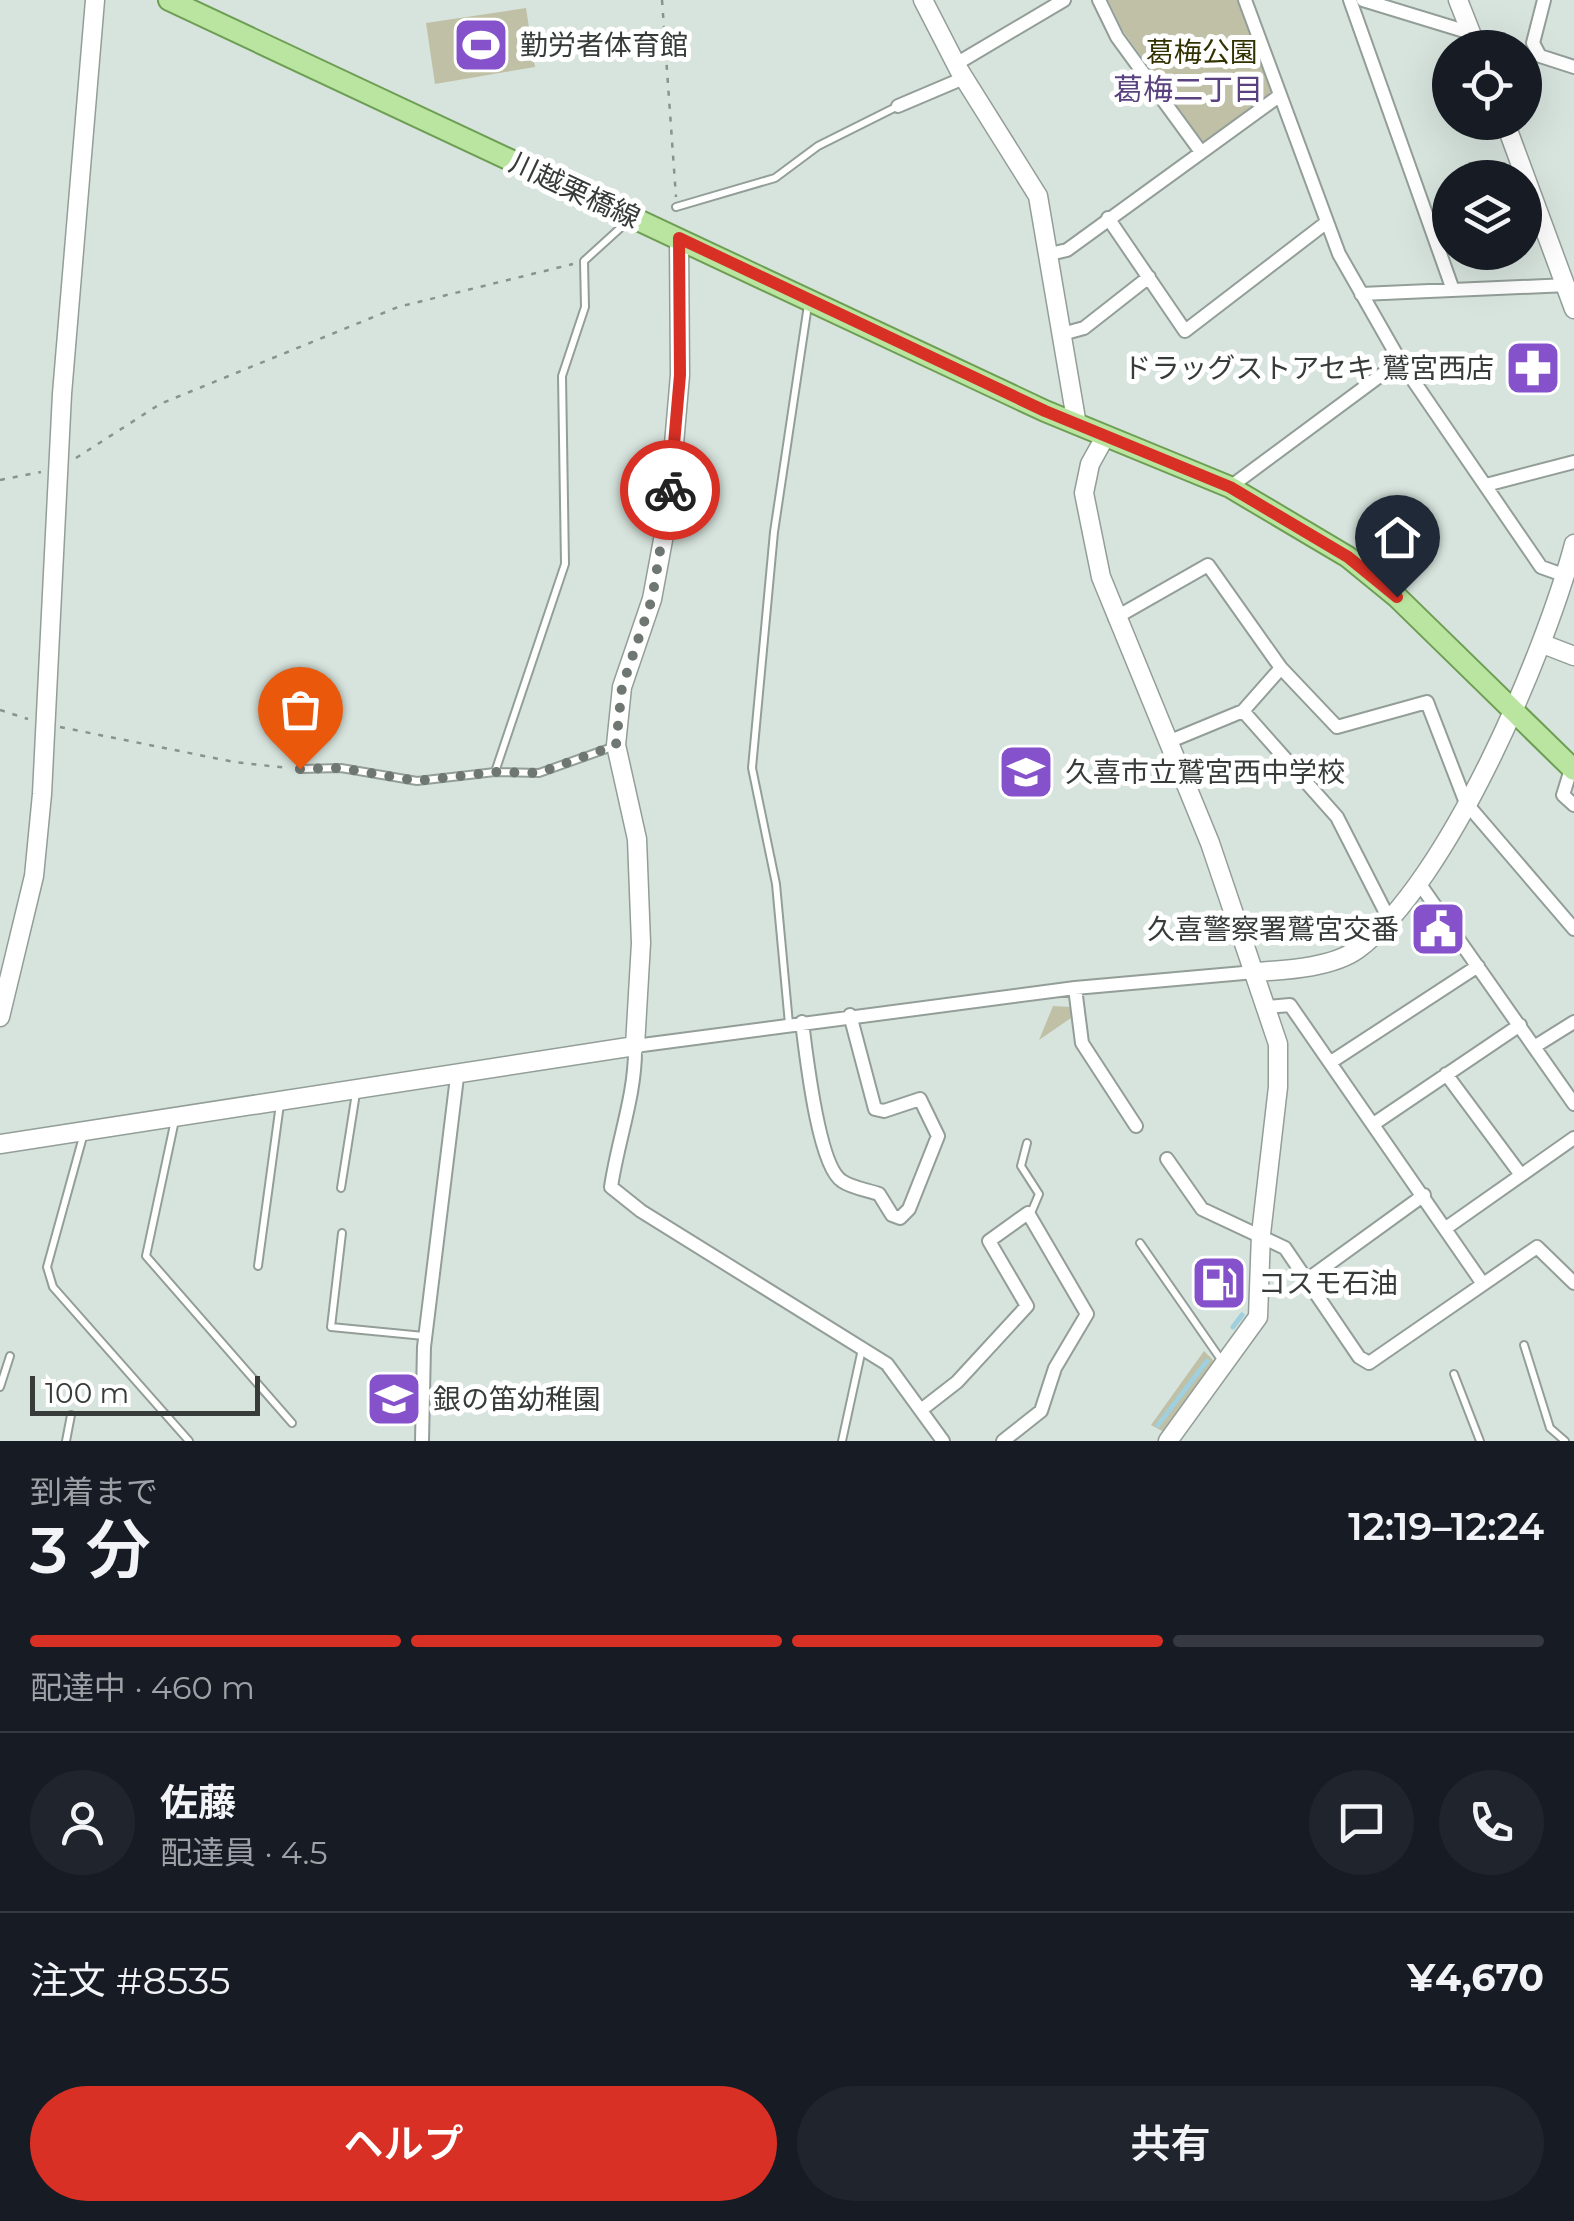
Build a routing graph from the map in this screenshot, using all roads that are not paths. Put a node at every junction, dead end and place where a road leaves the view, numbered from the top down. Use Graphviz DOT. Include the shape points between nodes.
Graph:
graph roads {
  1 [pos="95,0"];
  2 [pos="170,0"];
  3 [pos="923,0"];
  4 [pos="1064,0"];
  5 [pos="1099,0"];
  6 [pos="1245,0"];
  7 [pos="1350,0"];
  8 [pos="1362,0"];
  9 [pos="1458,0"];
  10 [pos="1544,0"];
  11 [pos="1446,30"];
  12 [pos="1470,30"];
  13 [pos="1574,67"];
  14 [pos="960,71"];
  15 [pos="1280,96"];
  16 [pos="898,106"];
  17 [pos="1512,140"];
  18 [pos="1201,152"];
  19 [pos="676,207"];
  20 [pos="632,217"];
  21 [pos="1108,218"];
  22 [pos="1327,222"];
  23 [pos="679,238"];
  24 [pos="1050,254"];
  25 [pos="1149,277"];
  26 [pos="1570,285"];
  27 [pos="1454,290"];
  28 [pos="1361,294"];
  29 [pos="809,298"];
  30 [pos="1574,309"];
  31 [pos="1062,334"];
  32 [pos="1400,361"];
  33 [pos="1077,425"];
  34 [pos="1105,437"];
  35 [pos="1574,462"];
  36 [pos="1486,485"];
  37 [pos="1230,487"];
  38 [pos="1574,544"];
  39 [pos="1566,576"];
  40 [pos="1115,618"];
  41 [pos="1543,644"];
  42 [pos="1574,656"];
  43 [pos="1282,668"];
  44 [pos="1513,708"];
  45 [pos="1243,711"];
  46 [pos="1168,742"];
  47 [pos="616,745"];
  48 [pos="1573,767"];
  49 [pos="300,769"];
  50 [pos="495,772"];
  51 [pos="1466,803"];
  52 [pos="1574,805"];
  53 [pos="1419,883"];
  54 [pos="1388,919"];
  55 [pos="1574,929"];
  56 [pos="1478,966"];
  57 [pos="1255,972"];
  58 [pos="1075,988"];
  59 [pos="1268,1007"];
  60 [pos="850,1015"];
  61 [pos="0,1017"];
  62 [pos="1574,1022"];
  63 [pos="795,1023"];
  64 [pos="1520,1026"];
  65 [pos="635,1046"];
  66 [pos="1534,1047"];
  67 [pos="1331,1062"];
  68 [pos="1446,1074"];
  69 [pos="457,1077"];
  70 [pos="356,1092"];
  71 [pos="280,1103"];
  72 [pos="1574,1104"];
  73 [pos="176,1118"];
  74 [pos="1375,1123"];
  75 [pos="1136,1126"];
  76 [pos="84,1132"];
  77 [pos="1574,1138"];
  78 [pos="1027,1143"];
  79 [pos="0,1144"];
  80 [pos="1167,1159"];
  81 [pos="1521,1175"];
  82 [pos="341,1188"];
  83 [pos="1424,1195"];
  84 [pos="1030,1214"];
  85 [pos="1446,1228"];
  86 [pos="342,1232"];
  87 [pos="1261,1234"];
  88 [pos="1140,1243"];
  89 [pos="258,1266"];
  90 [pos="1308,1278"];
  91 [pos="1574,1283"];
  92 [pos="1483,1284"];
  93 [pos="425,1336"];
  94 [pos="1524,1345"];
  95 [pos="862,1348"];
  96 [pos="10,1356"];
  97 [pos="1226,1365"];
  98 [pos="1454,1374"];
  99 [pos="0,1387"];
  100 [pos="921,1410"];
  101 [pos="72,1415"];
  102 [pos="292,1424"];
  103 [pos="66,1441"];
  104 [pos="189,1441"];
  105 [pos="422,1441"];
  106 [pos="842,1441"];
  107 [pos="943,1441"];
  108 [pos="1003,1441"];
  109 [pos="1168,1441"];
  110 [pos="1480,1441"];
  111 [pos="1565,1441"];
  1 -- 61 [label="street" via="34,876"];
  2 -- 20 [label="main road, 川越栗橋線"];
  3 -- 14 [label="street"];
  4 -- 14 [label="street"];
  5 -- 18 [label="street" via="1117,37"];
  6 -- 15 [label="street"];
  7 -- 27 [label="street"];
  8 -- 11 [label="street"];
  9 -- 12 [label="street"];
  10 -- 13 [label="street" via="1533,44 1540,56"];
  14 -- 16 [label="street"];
  14 -- 24 [label="street" via="1035,189"];
  15 -- 18 [label="street"];
  15 -- 22 [label="street"];
  16 -- 19 [label="lane" via="818,146 775,178"];
  17 -- 26 [label="street"];
  18 -- 21 [label="street"];
  20 -- 23 [label="main road, 川越栗橋線"];
  20 -- 50 [label="lane" via="584,261 585,306 562,376 565,564"];
  21 -- 24 [label="street" via="1066,250"];
  21 -- 25 [label="street"];
  22 -- 25 [label="street" via="1185,330"];
  22 -- 28 [label="street"];
  23 -- 29 [label="main road, 川越栗橋線"];
  23 -- 47 [label="street" via="680,375 668,513 652,599 622,687"];
  24 -- 31 [label="street"];
  25 -- 31 [label="street" via="1084,328"];
  26 -- 27 [label="street"];
  26 -- 30 [label="street"];
  27 -- 28 [label="street"];
  28 -- 32 [label="street"];
  29 -- 33 [label="main road, 川越栗橋線"];
  29 -- 63 [label="lane" via="774,532 752,768"];
  31 -- 33 [label="street"];
  32 -- 36 [label="street"];
  32 -- 37 [label="street"];
  33 -- 34 [label="main road, 川越栗橋線"];
  34 -- 37 [label="main road, 川越栗橋線"];
  34 -- 40 [label="street" via="1084,492"];
  35 -- 36 [label="street"];
  36 -- 39 [label="street" via="1540,567"];
  37 -- 44 [label="main road, 川越栗橋線" via="1348,557"];
  38 -- 39 [label="street"];
  39 -- 41 [label="street"];
  40 -- 43 [label="street" via="1208,565"];
  40 -- 46 [label="street"];
  41 -- 42 [label="street"];
  41 -- 44 [label="street"];
  43 -- 45 [label="street"];
  43 -- 51 [label="street" via="1337,727 1427,702"];
  44 -- 48 [label="main road, 川越栗橋線"];
  44 -- 51 [label="street"];
  45 -- 46 [label="street"];
  45 -- 54 [label="street" via="1337,817"];
  46 -- 57 [label="street"];
  47 -- 50 [label="lane" via="539,773"];
  47 -- 65 [label="street" via="637,840"];
  48 -- 52 [label="street" via="1563,796"];
  49 -- 50 [label="lane" via="341,768 417,781"];
  51 -- 53 [label="street"];
  51 -- 55 [label="street"];
  53 -- 54 [label="street"];
  53 -- 56 [label="street"];
  54 -- 57 [label="street" via="1356,950 1333,960"];
  56 -- 64 [label="street"];
  56 -- 67 [label="street"];
  57 -- 58 [label="street"];
  57 -- 59 [label="street"];
  58 -- 60 [label="street"];
  58 -- 75 [label="street" via="1082,1043"];
  59 -- 67 [label="street" via="1290,1005"];
  59 -- 87 [label="street" via="1278,1044 1278,1086"];
  60 -- 63 [label="street"];
  60 -- 63 [label="street" via="875,1108 920,1099 938,1136 900,1218 880,1194 835,1174"];
  62 -- 66 [label="street"];
  63 -- 65 [label="street"];
  64 -- 66 [label="street"];
  64 -- 68 [label="street"];
  65 -- 69 [label="street"];
  65 -- 95 [label="street" via="636,1082 611,1187"];
  66 -- 72 [label="street"];
  67 -- 74 [label="street"];
  68 -- 74 [label="street"];
  68 -- 81 [label="street"];
  69 -- 70 [label="street"];
  69 -- 93 [label="street"];
  70 -- 71 [label="street"];
  70 -- 82 [label="lane"];
  71 -- 73 [label="street"];
  71 -- 89 [label="lane"];
  73 -- 76 [label="street"];
  73 -- 102 [label="lane" via="146,1256"];
  74 -- 83 [label="street"];
  76 -- 79 [label="street"];
  76 -- 104 [label="lane" via="47,1267 54,1287"];
  77 -- 81 [label="street"];
  78 -- 84 [label="lane" via="1021,1166 1040,1194"];
  80 -- 87 [label="street" via="1202,1209"];
  81 -- 85 [label="street"];
  83 -- 85 [label="street"];
  83 -- 90 [label="street"];
  84 -- 100 [label="street" via="989,1241 1027,1302 1024,1311"];
  84 -- 108 [label="street" via="1086,1314 1055,1368 1041,1411"];
  85 -- 92 [label="street"];
  86 -- 93 [label="lane" via="331,1327"];
  87 -- 90 [label="street" via="1285,1248"];
  87 -- 97 [label="street" via="1258,1317"];
  88 -- 97 [label="lane"];
  90 -- 92 [label="street" via="1369,1363"];
  91 -- 92 [label="street" via="1538,1247"];
  93 -- 105 [label="street"];
  94 -- 111 [label="lane" via="1550,1428"];
  95 -- 100 [label="street" via="887,1364"];
  95 -- 106 [label="lane"];
  96 -- 99 [label="lane"];
  97 -- 109 [label="street"];
  98 -- 110 [label="lane"];
  100 -- 107 [label="street"];
  101 -- 103 [label="lane"];
}
